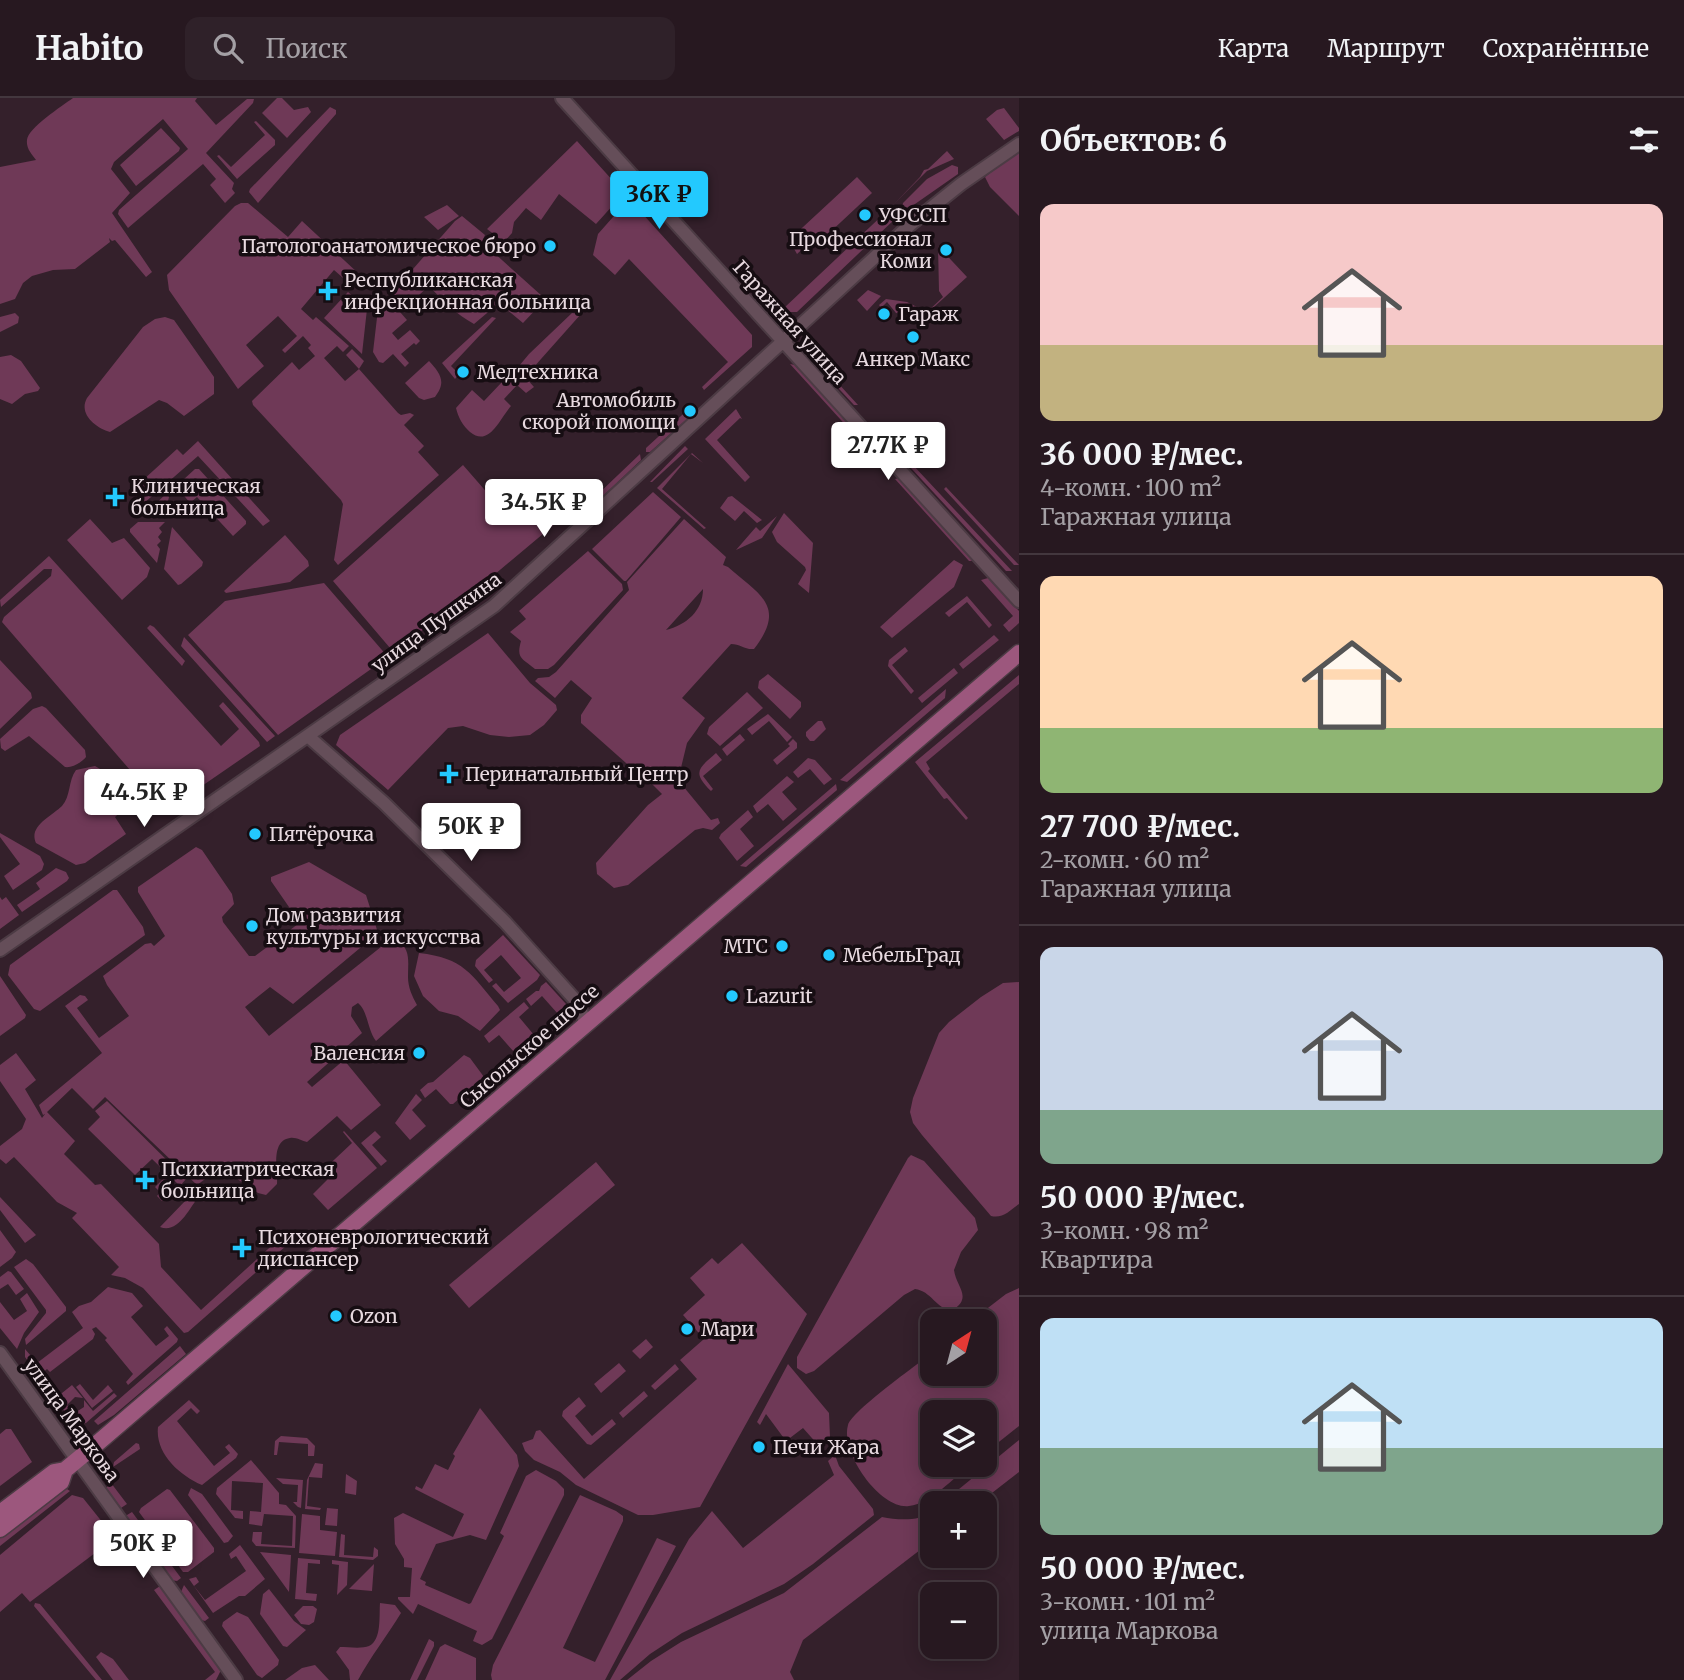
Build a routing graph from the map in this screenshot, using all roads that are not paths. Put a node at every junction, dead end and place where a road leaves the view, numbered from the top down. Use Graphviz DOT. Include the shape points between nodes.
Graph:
graph roads {
  1 [pos="562,98"];
  2 [pos="1019,144"];
  3 [pos="781,341"];
  4 [pos="1019,601"];
  5 [pos="1019,653"];
  6 [pos="309,737"];
  7 [pos="0,950"];
  8 [pos="586,1024"];
  9 [pos="0,1353"];
  10 [pos="71,1465"];
  11 [pos="0,1513"];
  12 [pos="0,1529"];
  13 [pos="236,1680"];
  1 -- 3 [label="street, Гаражная улица"];
  2 -- 3 [label="street, улица Пушкина" via="911,224"];
  3 -- 4 [label="street, Гаражная улица"];
  3 -- 6 [label="street, улица Пушкина" via="494,606"];
  5 -- 8 [label="main road, Сысольское шоссе"];
  6 -- 7 [label="street, улица Пушкина"];
  6 -- 8 [label="street" via="479,894 578,1003"];
  8 -- 10 [label="main road, Сысольское шоссе"];
  9 -- 10 [label="street, улица Маркова"];
  10 -- 11 [label="main road, Сысольское шоссе" via="54,1472"];
  10 -- 12 [label="main road, Сысольское шоссе" via="61,1482"];
  10 -- 13 [label="street, улица Маркова"];
}
